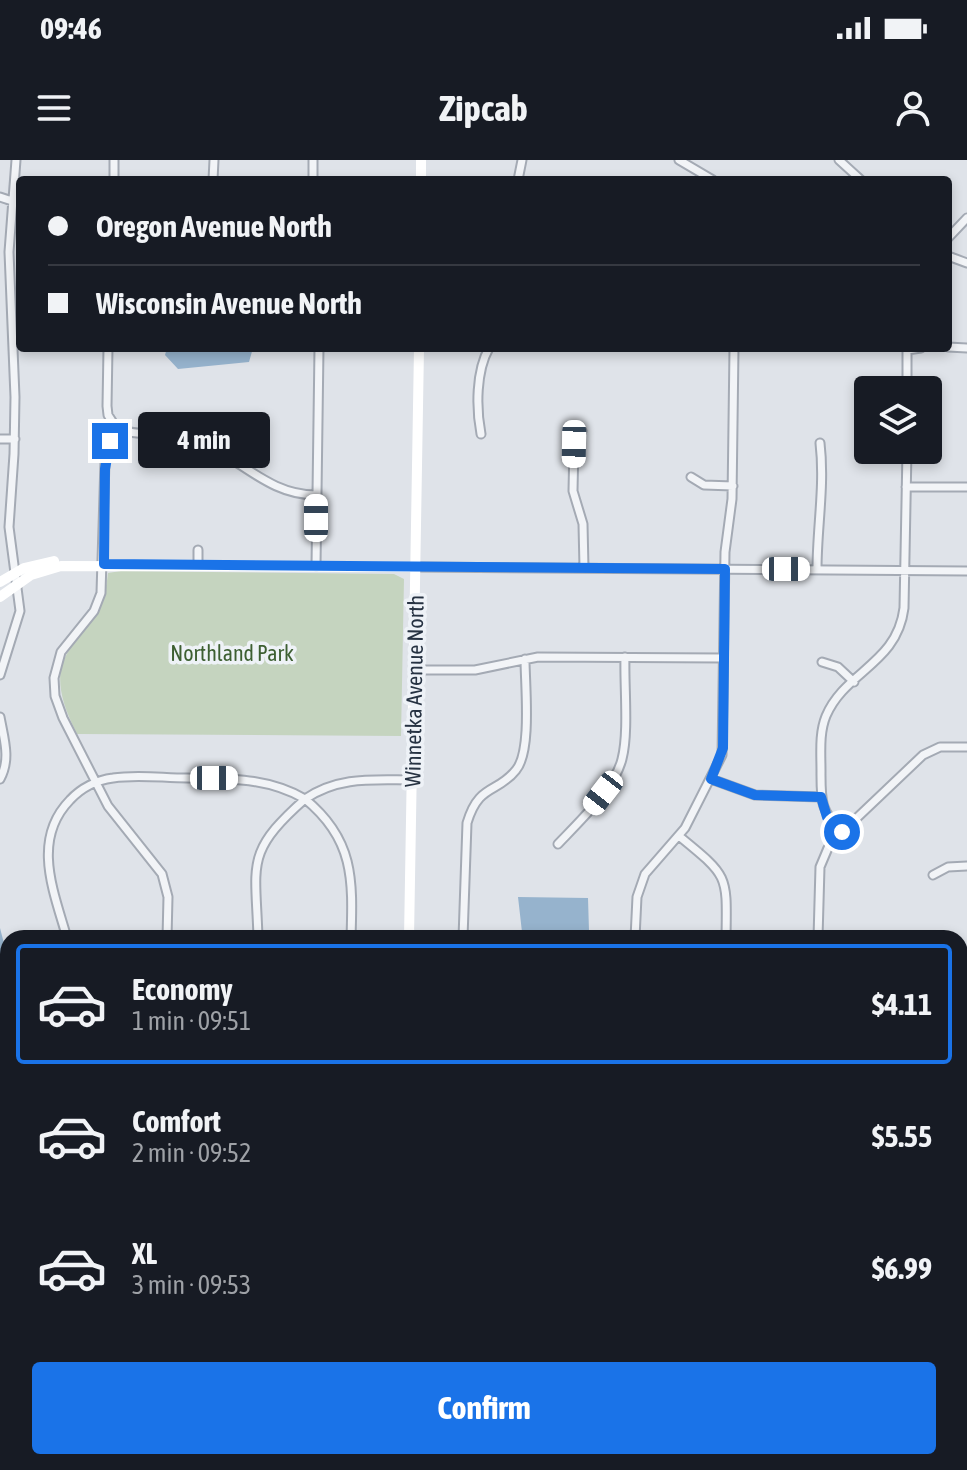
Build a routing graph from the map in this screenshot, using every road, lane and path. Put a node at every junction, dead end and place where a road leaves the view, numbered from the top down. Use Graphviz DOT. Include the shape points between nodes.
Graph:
graph roads {
  1 [pos="16,160"];
  2 [pos="679,160"];
  3 [pos="839,160"];
  4 [pos="706,176"];
  5 [pos="857,176"];
  6 [pos="0,197"];
  7 [pos="12,201"];
  8 [pos="967,218"];
  9 [pos="952,234"];
  10 [pos="108,352"];
  11 [pos="319,352"];
  12 [pos="419,352"];
  13 [pos="487,352"];
  14 [pos="734,352"];
  15 [pos="907,352"];
  16 [pos="907,376"];
  17 [pos="117,429"];
  18 [pos="582,431"];
  19 [pos="215,432"];
  20 [pos="481,434"];
  21 [pos="0,439"];
  22 [pos="15,439"];
  23 [pos="820,443"];
  24 [pos="208,445"];
  25 [pos="907,464"];
  26 [pos="691,477"];
  27 [pos="733,486"];
  28 [pos="906,487"];
  29 [pos="967,487"];
  30 [pos="316,495"];
  31 [pos="4,526"];
  32 [pos="198,550"];
  33 [pos="104,564"];
  34 [pos="198,565"];
  35 [pos="316,566"];
  36 [pos="416,567"];
  37 [pos="584,568"];
  38 [pos="725,569"];
  39 [pos="817,569"];
  40 [pos="905,570"];
  41 [pos="967,571"];
  42 [pos="16,578"];
  43 [pos="0,582"];
  44 [pos="0,597"];
  45 [pos="625,657"];
  46 [pos="723,658"];
  47 [pos="525,659"];
  48 [pos="822,662"];
  49 [pos="414,670"];
  50 [pos="0,675"];
  51 [pos="854,682"];
  52 [pos="0,717"];
  53 [pos="967,747"];
  54 [pos="0,779"];
  55 [pos="711,779"];
  56 [pos="412,780"];
  57 [pos="96,782"];
  58 [pos="821,797"];
  59 [pos="305,799"];
  60 [pos="842,832"];
  61 [pos="679,836"];
  62 [pos="558,844"];
  63 [pos="967,866"];
  64 [pos="933,875"];
  65 [pos="65,930"];
  66 [pos="167,930"];
  67 [pos="258,930"];
  68 [pos="351,930"];
  69 [pos="409,930"];
  70 [pos="463,930"];
  71 [pos="636,930"];
  72 [pos="726,930"];
  73 [pos="818,930"];
  1 -- 7 [label="street"];
  2 -- 4 [label="street"];
  3 -- 5 [label="street"];
  6 -- 7 [label="street"];
  7 -- 22 [label="street" via="9,281"];
  8 -- 9 [label="street"];
  10 -- 17 [label="street" via="108,415"];
  11 -- 30 [label="street"];
  12 -- 36 [label="street, Winnetka Avenue North"];
  13 -- 20 [label="street" via="480,379"];
  14 -- 27 [label="street"];
  15 -- 16 [label="street"];
  17 -- 24 [label="street"];
  17 -- 33 [label="street" via="105,461"];
  18 -- 37 [label="street" via="574,444 573,491 583,524"];
  19 -- 24 [label="street"];
  21 -- 22 [label="street"];
  22 -- 31 [label="street"];
  23 -- 39 [label="street"];
  24 -- 30 [label="street" via="278,488"];
  25 -- 28 [label="street"];
  26 -- 27 [label="street" via="704,485"];
  27 -- 38 [label="street"];
  28 -- 29 [label="street"];
  28 -- 40 [label="street"];
  30 -- 35 [label="street"];
  31 -- 42 [label="street"];
  32 -- 34 [label="street"];
  33 -- 34 [label="street"];
  33 -- 42 [label="street" via="51,568"];
  33 -- 57 [label="street" via="98,604 65,645 54,684 61,713"];
  34 -- 35 [label="street"];
  35 -- 36 [label="street"];
  36 -- 37 [label="street"];
  36 -- 49 [label="street, Winnetka Avenue North"];
  37 -- 38 [label="street"];
  38 -- 39 [label="street"];
  38 -- 46 [label="street"];
  39 -- 40 [label="street"];
  40 -- 41 [label="street"];
  40 -- 51 [label="street" via="900,631"];
  42 -- 43 [label="street"];
  42 -- 44 [label="street"];
  42 -- 50 [label="street" via="19,617"];
  45 -- 46 [label="street"];
  45 -- 47 [label="street"];
  45 -- 62 [label="street" via="621,763 603,793"];
  46 -- 55 [label="street" via="723,748"];
  47 -- 49 [label="street" via="475,670"];
  47 -- 70 [label="street" via="523,758 513,774 481,795 467,823"];
  48 -- 51 [label="street" via="838,667"];
  49 -- 56 [label="street, Winnetka Avenue North"];
  51 -- 58 [label="street" via="832,704 823,725"];
  52 -- 54 [label="street" via="7,755"];
  53 -- 60 [label="street" via="940,747 923,755"];
  55 -- 58 [label="street" via="755,795"];
  55 -- 61 [label="street"];
  56 -- 59 [label="street" via="347,781"];
  56 -- 69 [label="street, Winnetka Avenue North"];
  57 -- 59 [label="street" via="126,777 250,779 276,784"];
  57 -- 65 [label="street" via="68,802 49,838 47,865"];
  57 -- 66 [label="street" via="117,820 162,874"];
  58 -- 60 [label="street" via="827,817"];
  59 -- 67 [label="street" via="275,828 258,856"];
  59 -- 68 [label="street" via="332,826 347,856"];
  60 -- 73 [label="street" via="820,867"];
  61 -- 71 [label="street" via="640,885"];
  61 -- 72 [label="street" via="723,878"];
  63 -- 64 [label="street"];
}
